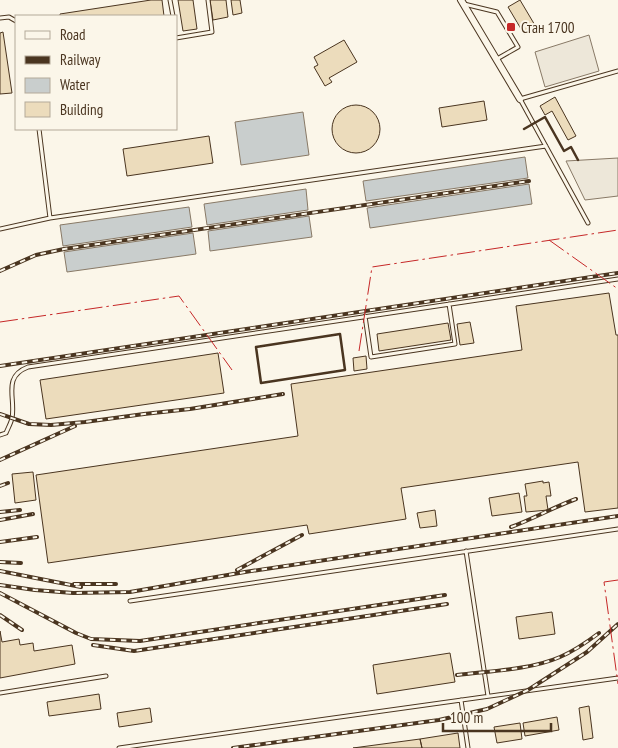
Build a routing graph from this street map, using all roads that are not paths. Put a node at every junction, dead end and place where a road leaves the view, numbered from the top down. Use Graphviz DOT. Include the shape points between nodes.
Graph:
graph roads {
  1 [pos="170,0"];
  2 [pos="208,0"];
  3 [pos="462,2"];
  4 [pos="172,15"];
  5 [pos="0,18"];
  6 [pos="15,21"];
  7 [pos="178,38"];
  8 [pos="497,60"];
  9 [pos="618,71"];
  10 [pos="520,99"];
  11 [pos="39,130"];
  12 [pos="546,146"];
  13 [pos="50,218"];
  14 [pos="588,223"];
  15 [pos="0,228"];
  16 [pos="618,279"];
  17 [pos="449,304"];
  18 [pos="365,316"];
  19 [pos="0,435"];
  20 [pos="618,529"];
  21 [pos="466,552"];
  22 [pos="130,601"];
  23 [pos="106,676"];
  24 [pos="618,678"];
  25 [pos="0,693"];
  26 [pos="488,696"];
  27 [pos="461,700"];
  28 [pos="119,748"];
  29 [pos="468,748"];
  1 -- 4 [label="lane"];
  2 -- 7 [label="lane" via="212,32"];
  3 -- 8 [label="street"];
  3 -- 8 [label="lane" via="497,12 518,47"];
  5 -- 6 [label="lane" via="9,16"];
  8 -- 10 [label="street"];
  9 -- 10 [label="lane"];
  10 -- 12 [label="lane"];
  11 -- 13 [label="lane"];
  12 -- 13 [label="lane"];
  12 -- 14 [label="lane"];
  13 -- 15 [label="lane"];
  16 -- 17 [label="lane"];
  17 -- 18 [label="lane"];
  17 -- 18 [label="lane" via="455,344 372,357"];
  18 -- 19 [label="lane" via="28,367 19,370 14,379 11,388 12,418 6,433"];
  20 -- 21 [label="lane"];
  21 -- 22 [label="lane"];
  21 -- 26 [label="lane"];
  23 -- 25 [label="lane"];
  24 -- 26 [label="lane"];
  26 -- 27 [label="lane"];
  27 -- 28 [label="lane"];
  27 -- 29 [label="lane"];
}
